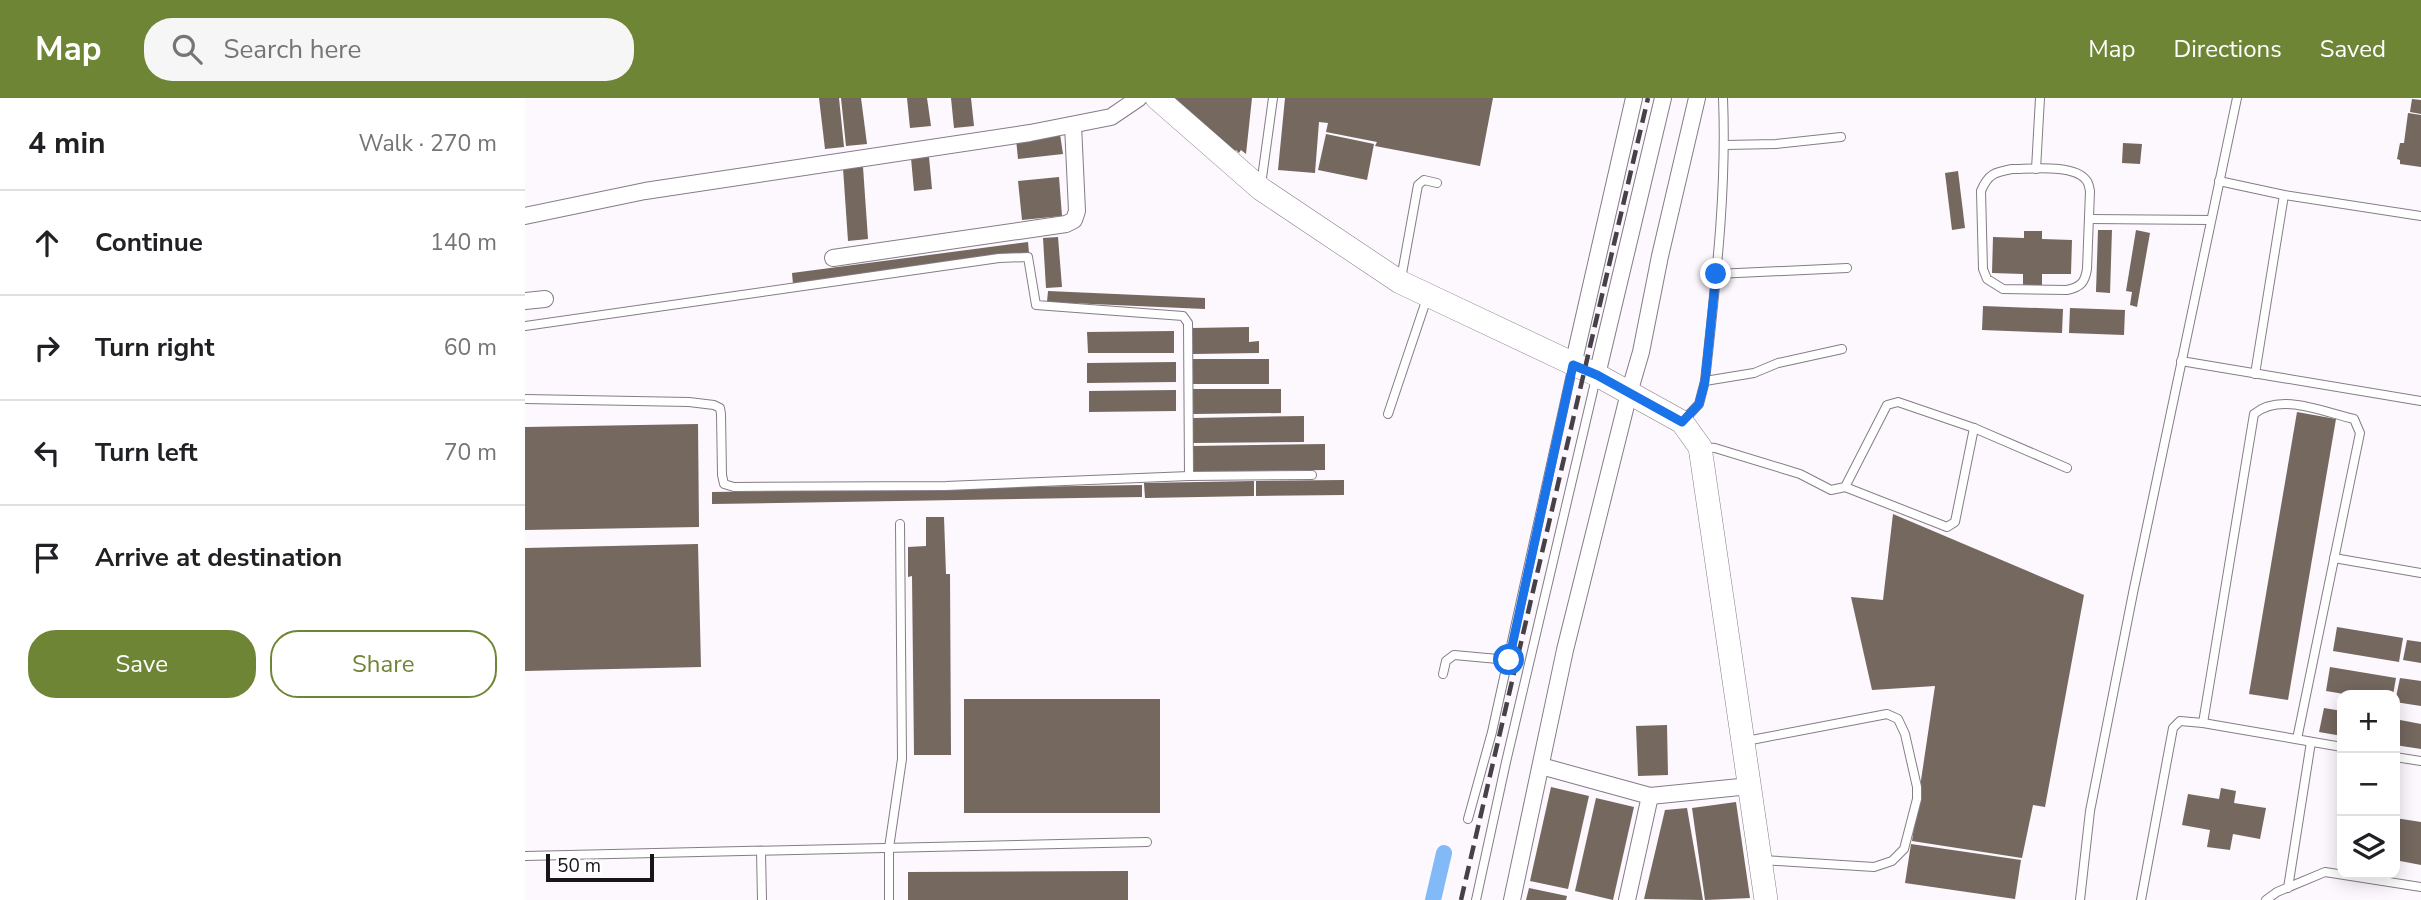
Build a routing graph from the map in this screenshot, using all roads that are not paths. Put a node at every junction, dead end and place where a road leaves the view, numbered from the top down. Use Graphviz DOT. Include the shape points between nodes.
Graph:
graph roads {
  1 [pos="1139,98"];
  2 [pos="1157,98"];
  3 [pos="1273,98"];
  4 [pos="1634,98"];
  5 [pos="1663,98"];
  6 [pos="1697,98"];
  7 [pos="1723,98"];
  8 [pos="2040,98"];
  9 [pos="2237,98"];
  10 [pos="1073,125"];
  11 [pos="1841,137"];
  12 [pos="1725,145"];
  13 [pos="2036,169"];
  14 [pos="2219,181"];
  15 [pos="1437,183"];
  16 [pos="1261,189"];
  17 [pos="2284,195"];
  18 [pos="525,216"];
  19 [pos="2421,216"];
  20 [pos="2090,219"];
  21 [pos="2210,220"];
  22 [pos="833,258"];
  23 [pos="1847,268"];
  24 [pos="1716,274"];
  25 [pos="1400,282"];
  26 [pos="1428,296"];
  27 [pos="545,299"];
  28 [pos="525,301"];
  29 [pos="525,326"];
  30 [pos="1842,349"];
  31 [pos="2181,361"];
  32 [pos="1573,365"];
  33 [pos="2255,373"];
  34 [pos="1597,375"];
  35 [pos="1705,381"];
  36 [pos="1629,393"];
  37 [pos="525,399"];
  38 [pos="2421,401"];
  39 [pos="1388,414"];
  40 [pos="1682,422"];
  41 [pos="1974,428"];
  42 [pos="1700,447"];
  43 [pos="2067,468"];
  44 [pos="1313,475"];
  45 [pos="1189,476"];
  46 [pos="1845,487"];
  47 [pos="900,524"];
  48 [pos="2334,558"];
  49 [pos="2421,573"];
  50 [pos="1509,660"];
  51 [pos="1443,674"];
  52 [pos="2203,723"];
  53 [pos="2297,739"];
  54 [pos="1743,742"];
  55 [pos="2311,742"];
  56 [pos="2337,746"];
  57 [pos="2400,758"];
  58 [pos="2421,761"];
  59 [pos="1541,766"];
  60 [pos="1749,786"];
  61 [pos="1650,796"];
  62 [pos="1468,819"];
  63 [pos="1147,842"];
  64 [pos="889,848"];
  65 [pos="761,851"];
  66 [pos="525,856"];
  67 [pos="1760,859"];
  68 [pos="2421,887"];
  69 [pos="2288,888"];
  70 [pos="2141,899"];
  71 [pos="761,900"];
  72 [pos="889,900"];
  73 [pos="1476,900"];
  74 [pos="1511,900"];
  75 [pos="1627,900"];
  76 [pos="1766,900"];
  77 [pos="2080,900"];
  78 [pos="2151,900"];
  79 [pos="2266,900"];
  1 -- 10 [label="street" via="1111,117"];
  2 -- 16 [label="street"];
  3 -- 16 [label="lane"];
  4 -- 32 [label="street"];
  5 -- 34 [label="street"];
  6 -- 36 [label="street"];
  7 -- 12 [label="lane"];
  8 -- 13 [label="lane"];
  9 -- 14 [label="lane"];
  10 -- 18 [label="street" via="645,191"];
  10 -- 22 [label="street" via="1074,220"];
  11 -- 12 [label="lane" via="1776,145"];
  12 -- 24 [label="lane"];
  13 -- 20 [label="lane" via="2060,169 2086,179"];
  13 -- 20 [label="lane" via="1993,173 1986,179 1981,204 1987,279 2003,289 2077,288 2085,281"];
  14 -- 17 [label="lane"];
  14 -- 21 [label="lane"];
  15 -- 25 [label="lane" via="1424,180 1418,184"];
  16 -- 25 [label="street"];
  17 -- 19 [label="lane"];
  17 -- 33 [label="lane"];
  20 -- 21 [label="lane"];
  21 -- 31 [label="lane"];
  23 -- 24 [label="lane"];
  24 -- 35 [label="lane"];
  25 -- 26 [label="street"];
  26 -- 32 [label="street"];
  26 -- 39 [label="lane"];
  27 -- 28 [label="street"];
  29 -- 45 [label="lane" via="1028,257 1036,305 1183,316 1188,323"];
  30 -- 35 [label="lane"];
  31 -- 33 [label="lane"];
  31 -- 77 [label="lane" via="2090,811"];
  32 -- 34 [label="street"];
  32 -- 50 [label="lane"];
  33 -- 38 [label="lane"];
  34 -- 36 [label="street"];
  34 -- 73 [label="lane"];
  35 -- 40 [label="lane" via="1699,404"];
  36 -- 40 [label="street"];
  36 -- 59 [label="street"];
  37 -- 45 [label="lane" via="715,405 721,414 724,484 734,487 946,486"];
  40 -- 42 [label="street"];
  41 -- 43 [label="lane"];
  41 -- 46 [label="lane" via="1892,402"];
  41 -- 46 [label="lane" via="1952,526"];
  42 -- 46 [label="lane" via="1800,474 1831,490"];
  42 -- 54 [label="street"];
  44 -- 45 [label="lane"];
  47 -- 64 [label="lane" via="901,759"];
  48 -- 49 [label="lane"];
  48 -- 52 [label="lane" via="2360,433 2354,419 2285,403 2265,405 2254,414"];
  48 -- 53 [label="lane"];
  50 -- 51 [label="lane" via="1454,655"];
  50 -- 62 [label="lane"];
  52 -- 53 [label="lane"];
  52 -- 70 [label="lane" via="2179,721 2172,728"];
  53 -- 55 [label="lane"];
  54 -- 60 [label="street"];
  54 -- 67 [label="lane" via="1887,714 1898,719 1905,734 1917,787 1904,849 1892,861 1874,867"];
  55 -- 56 [label="lane"];
  55 -- 69 [label="lane"];
  57 -- 58 [label="lane"];
  59 -- 61 [label="street"];
  59 -- 74 [label="street"];
  60 -- 61 [label="street"];
  60 -- 67 [label="street"];
  61 -- 75 [label="street"];
  63 -- 64 [label="lane"];
  64 -- 65 [label="lane"];
  64 -- 72 [label="lane"];
  65 -- 66 [label="lane"];
  65 -- 71 [label="lane"];
  67 -- 76 [label="street"];
  68 -- 69 [label="lane" via="2325,872"];
  69 -- 79 [label="lane"];
  70 -- 78 [label="lane"];
}
